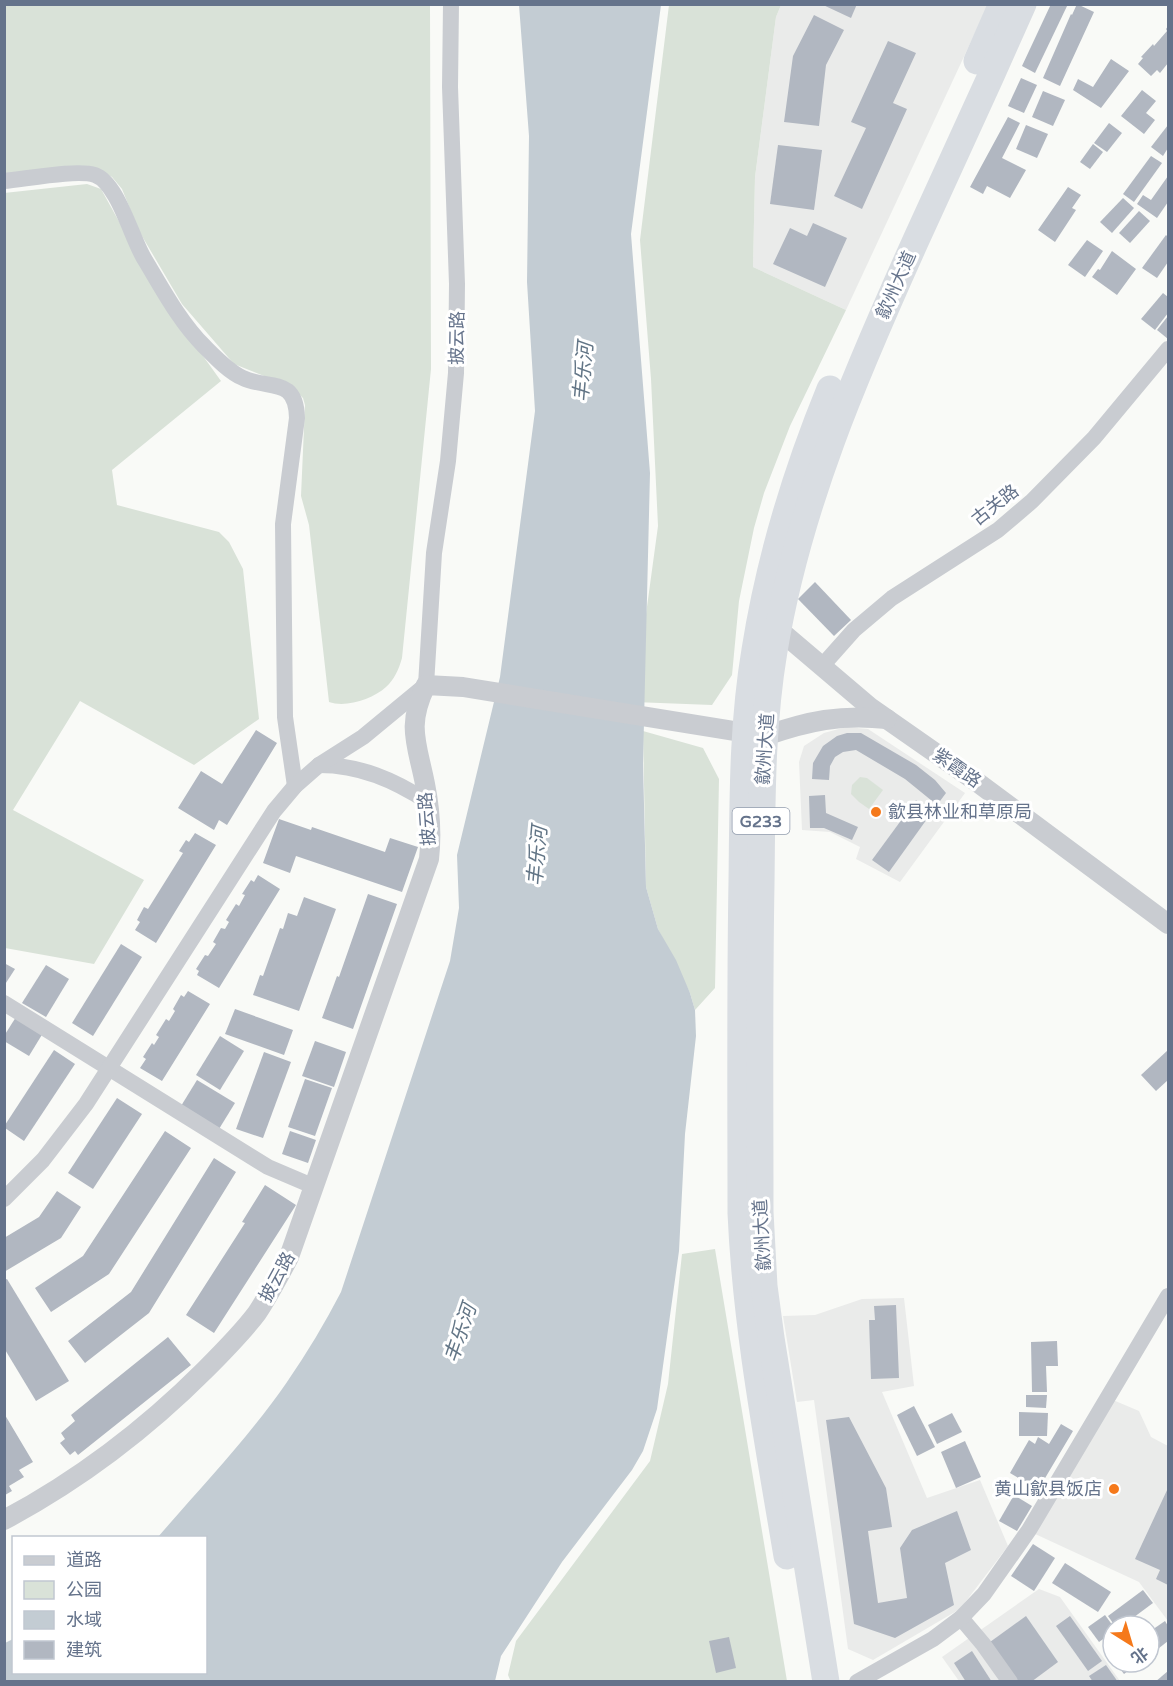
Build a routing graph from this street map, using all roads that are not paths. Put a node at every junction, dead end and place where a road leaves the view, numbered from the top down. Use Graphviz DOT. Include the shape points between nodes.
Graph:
graph roads {
  1 [pos="451,4"];
  2 [pos="1002,4"];
  3 [pos="1023,4"];
  4 [pos="4,181"];
  5 [pos="1168,349"];
  6 [pos="778,629"];
  7 [pos="822,666"];
  8 [pos="426,685"];
  9 [pos="887,719"];
  10 [pos="755,734"];
  11 [pos="319,765"];
  12 [pos="295,786"];
  13 [pos="428,802"];
  14 [pos="1168,924"];
  15 [pos="4,1003"];
  16 [pos="109,1068"];
  17 [pos="315,1187"];
  18 [pos="4,1199"];
  19 [pos="1168,1296"];
  20 [pos="4,1520"];
  21 [pos="961,1618"];
  22 [pos="807,1682"];
  23 [pos="826,1682"];
  24 [pos="857,1682"];
  25 [pos="1010,1682"];
  1 -- 8 [label="street, 披云路" via="456,362 448,461 434,553"];
  2 -- 10 [label="highway, 歙州大道 / G233" via="878,278 813,435 784,522 754,651"];
  3 -- 6 [label="highway, 歙州大道 / G233" via="846,399 803,527"];
  4 -- 12 [label="street" via="74,174 90,174 103,180 143,258 191,333 242,378 281,387 292,396 297,418 283,524 285,706"];
  5 -- 7 [label="street, 古关路" via="1094,438 1032,501 998,530 892,598 854,630"];
  6 -- 7 [label="street, 紫霞路"];
  6 -- 10 [label="highway, 歙州大道 / G233"];
  7 -- 9 [label="street, 紫霞路"];
  8 -- 10 [label="street" via="463,687"];
  8 -- 11 [label="street" via="363,737"];
  8 -- 13 [label="street, 披云路" via="416,711 414,732"];
  9 -- 10 [label="street" via="831,718"];
  9 -- 14 [label="street, 紫霞路"];
  10 -- 22 [label="highway, 歙州大道 / G233" via="743,757 742,1251 752,1341"];
  10 -- 23 [label="highway, 歙州大道 / G233" via="762,758 761,1249 771,1338"];
  11 -- 12 [label="street"];
  11 -- 13 [label="street" via="365,771 393,781"];
  12 -- 16 [label="street" via="274,811"];
  13 -- 17 [label="street, 披云路" via="431,843 425,873"];
  15 -- 16 [label="street"];
  16 -- 17 [label="street" via="268,1167"];
  16 -- 18 [label="street" via="72,1124"];
  17 -- 20 [label="street, 披云路" via="289,1257 268,1296 244,1328 188,1387 129,1438 72,1481"];
  19 -- 21 [label="street" via="1029,1530 984,1594"];
  21 -- 24 [label="street" via="933,1639"];
  21 -- 25 [label="street"];
}
